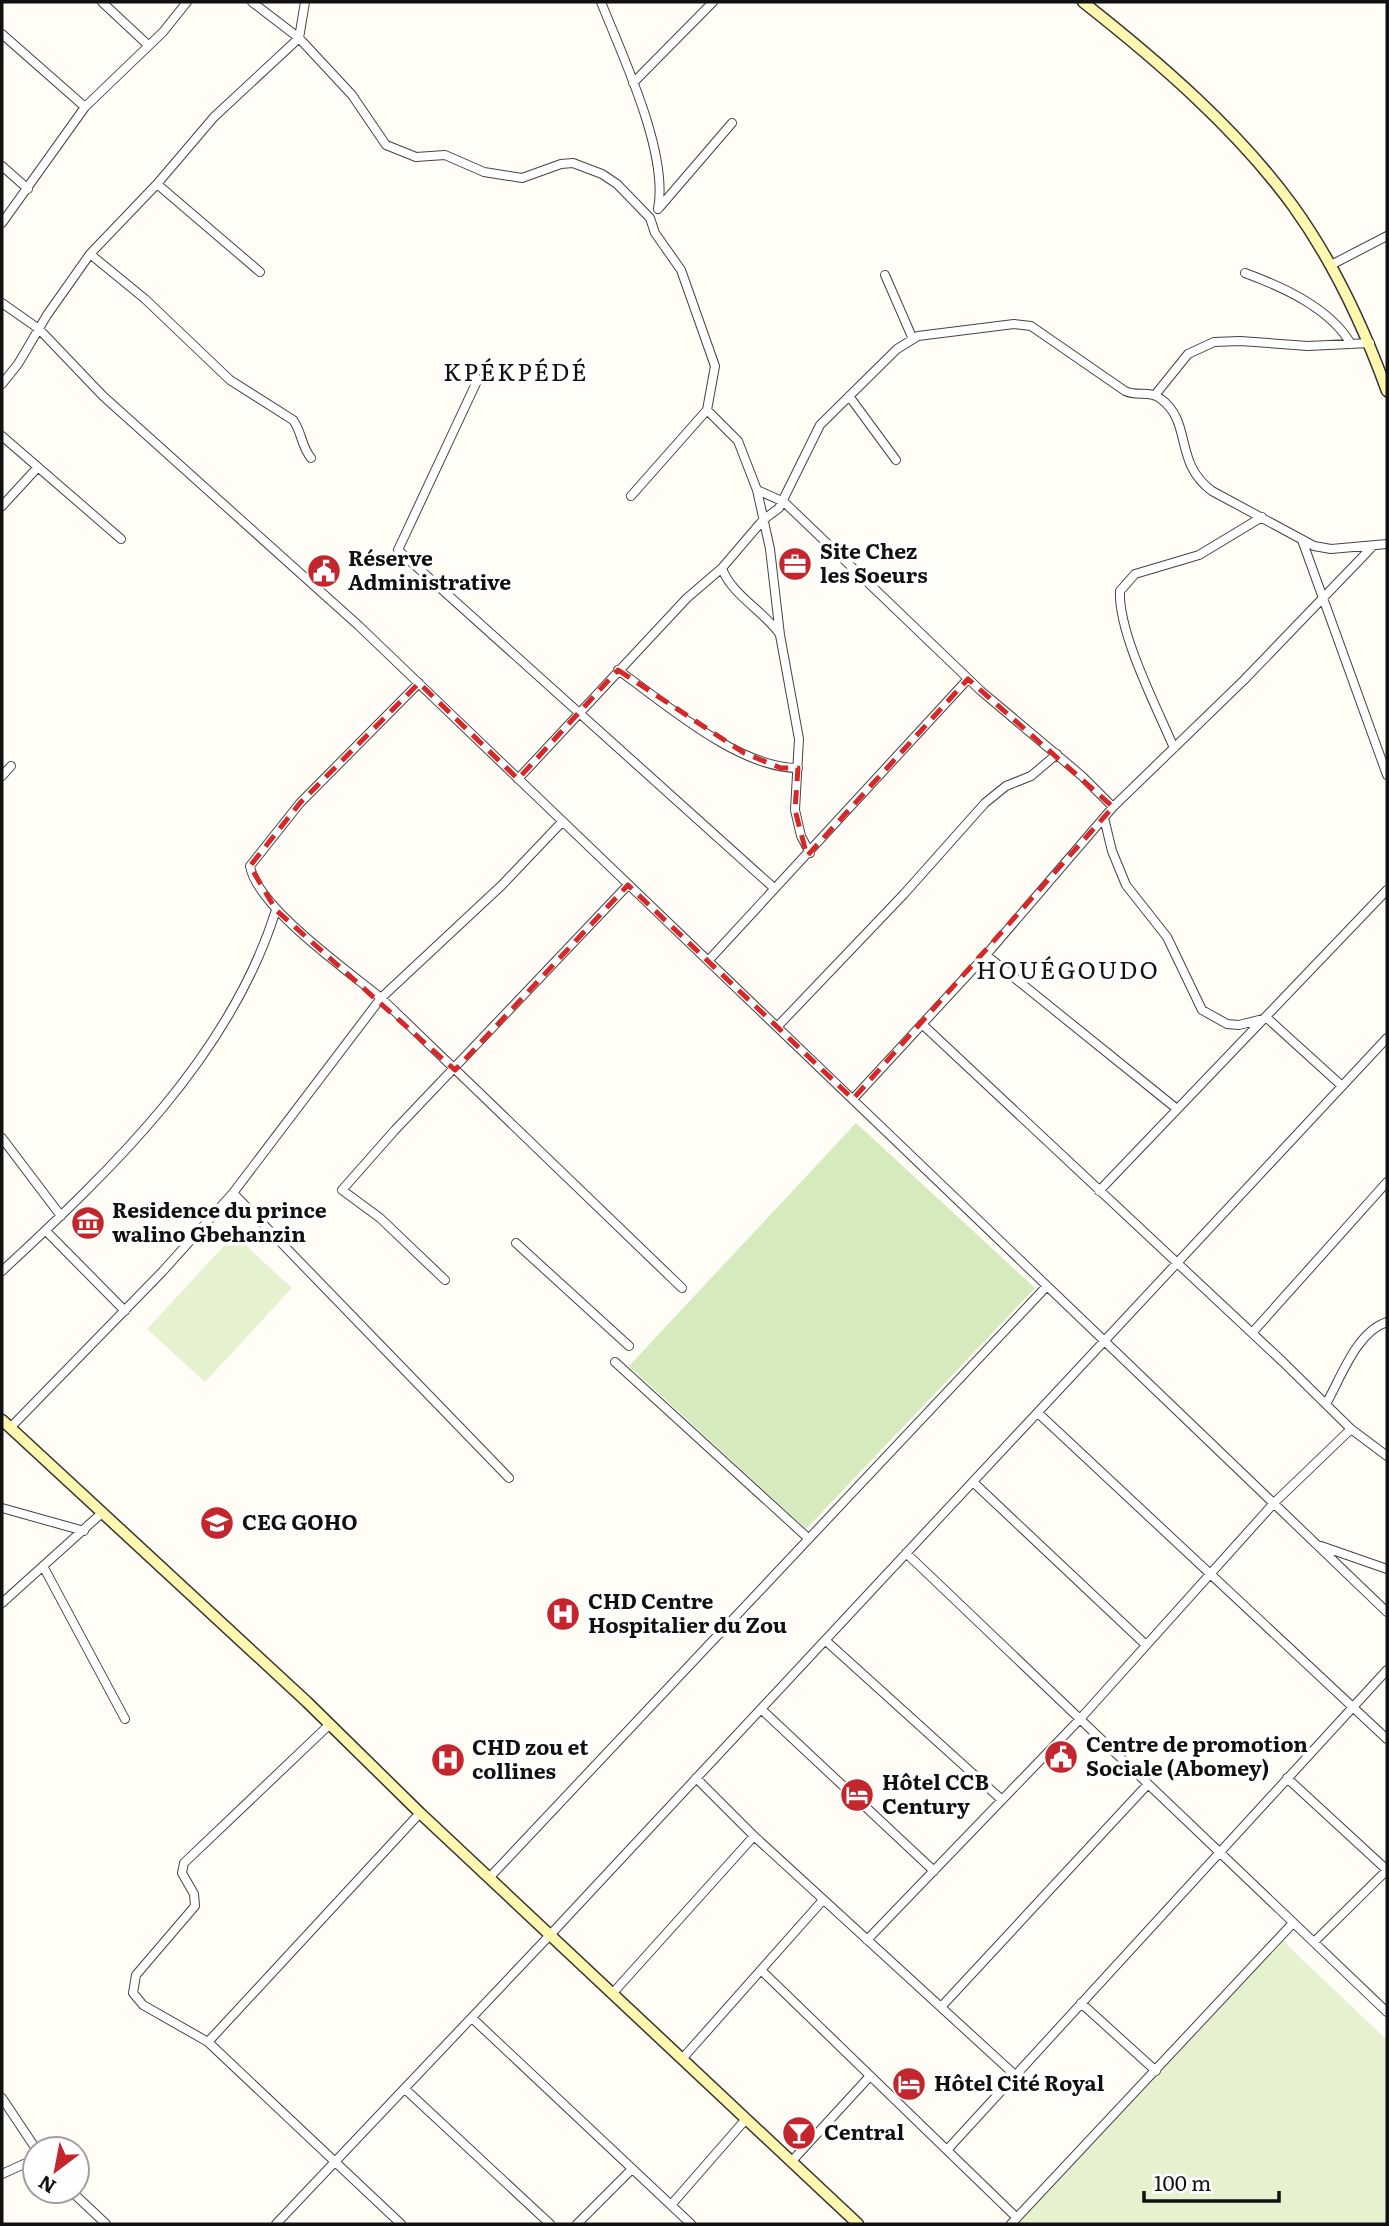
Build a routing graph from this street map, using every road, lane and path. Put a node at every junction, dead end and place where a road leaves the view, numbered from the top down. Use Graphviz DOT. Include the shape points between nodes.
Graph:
graph roads {
  1 [pos="102,2"];
  2 [pos="187,2"];
  3 [pos="253,2"];
  4 [pos="305,2"];
  5 [pos="601,2"];
  6 [pos="713,2"];
  7 [pos="1083,2"];
  8 [pos="2,34"];
  9 [pos="299,38"];
  10 [pos="148,45"];
  11 [pos="633,83"];
  12 [pos="85,107"];
  13 [pos="732,123"];
  14 [pos="2,166"];
  15 [pos="157,184"];
  16 [pos="28,189"];
  17 [pos="658,209"];
  18 [pos="650,218"];
  19 [pos="2,223"];
  20 [pos="1387,236"];
  21 [pos="90,254"];
  22 [pos="1331,265"];
  23 [pos="260,272"];
  24 [pos="1245,273"];
  25 [pos="885,275"];
  26 [pos="2,303"];
  27 [pos="39,329"];
  28 [pos="912,338"];
  29 [pos="1370,343"];
  30 [pos="1352,344"];
  31 [pos="478,379"];
  32 [pos="2,384"];
  33 [pos="1387,391"];
  34 [pos="1155,395"];
  35 [pos="849,396"];
  36 [pos="707,410"];
  37 [pos="2,436"];
  38 [pos="311,458"];
  39 [pos="896,460"];
  40 [pos="38,467"];
  41 [pos="757,490"];
  42 [pos="631,496"];
  43 [pos="783,502"];
  44 [pos="2,506"];
  45 [pos="1262,517"];
  46 [pos="763,520"];
  47 [pos="121,538"];
  48 [pos="1302,540"];
  49 [pos="1387,544"];
  50 [pos="1373,546"];
  51 [pos="722,568"];
  52 [pos="1322,599"];
  53 [pos="780,635"];
  54 [pos="618,670"];
  55 [pos="968,679"];
  56 [pos="419,683"];
  57 [pos="578,712"];
  58 [pos="1174,748"];
  59 [pos="1057,754"];
  60 [pos="11,766"];
  61 [pos="798,768"];
  62 [pos="1387,775"];
  63 [pos="2,776"];
  64 [pos="518,779"];
  65 [pos="1113,807"];
  66 [pos="1104,818"];
  67 [pos="562,821"];
  68 [pos="810,853"];
  69 [pos="628,885"];
  70 [pos="774,888"];
  71 [pos="1387,890"];
  72 [pos="276,910"];
  73 [pos="986,955"];
  74 [pos="708,961"];
  75 [pos="381,998"];
  76 [pos="1267,1018"];
  77 [pos="922,1024"];
  78 [pos="777,1027"];
  79 [pos="1387,1038"];
  80 [pos="455,1070"];
  81 [pos="1342,1086"];
  82 [pos="853,1100"];
  83 [pos="1177,1109"];
  84 [pos="2,1138"];
  85 [pos="1387,1182"];
  86 [pos="1099,1191"];
  87 [pos="233,1193"];
  88 [pos="61,1216"];
  89 [pos="46,1231"];
  90 [pos="516,1243"];
  91 [pos="1177,1263"];
  92 [pos="2,1271"];
  93 [pos="444,1280"];
  94 [pos="1046,1286"];
  95 [pos="682,1288"];
  96 [pos="125,1311"];
  97 [pos="1387,1322"];
  98 [pos="1252,1333"];
  99 [pos="1104,1341"];
  100 [pos="629,1346"];
  101 [pos="615,1362"];
  102 [pos="1326,1404"];
  103 [pos="1038,1413"];
  104 [pos="6,1424"];
  105 [pos="1351,1429"];
  106 [pos="1387,1456"];
  107 [pos="509,1478"];
  108 [pos="973,1482"];
  109 [pos="1274,1503"];
  110 [pos="2,1508"];
  111 [pos="103,1512"];
  112 [pos="83,1531"];
  113 [pos="808,1538"];
  114 [pos="1317,1544"];
  115 [pos="906,1553"];
  116 [pos="43,1566"];
  117 [pos="1387,1569"];
  118 [pos="1209,1575"];
  119 [pos="2,1603"];
  120 [pos="1387,1612"];
  121 [pos="825,1640"];
  122 [pos="1146,1645"];
  123 [pos="1387,1670"];
  124 [pos="1352,1706"];
  125 [pos="761,1709"];
  126 [pos="125,1719"];
  127 [pos="1080,1719"];
  128 [pos="329,1725"];
  129 [pos="1387,1739"];
  130 [pos="1287,1778"];
  131 [pos="696,1779"];
  132 [pos="1148,1784"];
  133 [pos="1002,1800"];
  134 [pos="419,1813"];
  135 [pos="754,1836"];
  136 [pos="1219,1852"];
  137 [pos="1387,1870"];
  138 [pos="934,1871"];
  139 [pos="489,1878"];
  140 [pos="823,1900"];
  141 [pos="1293,1923"];
  142 [pos="550,1935"];
  143 [pos="867,1940"];
  144 [pos="1314,1942"];
  145 [pos="761,1970"];
  146 [pos="612,1994"];
  147 [pos="1081,2003"];
  148 [pos="941,2007"];
  149 [pos="1387,2012"];
  150 [pos="472,2018"];
  151 [pos="208,2042"];
  152 [pos="682,2059"];
  153 [pos="1156,2071"];
  154 [pos="1015,2075"];
  155 [pos="870,2076"];
  156 [pos="405,2089"];
  157 [pos="2,2098"];
  158 [pos="746,2119"];
  159 [pos="27,2135"];
  160 [pos="947,2150"];
  161 [pos="334,2161"];
  162 [pos="791,2162"];
  163 [pos="21,2165"];
  164 [pos="632,2169"];
  165 [pos="2,2174"];
  166 [pos="86,2205"];
  167 [pos="671,2205"];
  168 [pos="1014,2221"];
  169 [pos="106,2224"];
  170 [pos="276,2224"];
  171 [pos="401,2224"];
  172 [pos="550,2224"];
  173 [pos="577,2224"];
  174 [pos="691,2224"];
  175 [pos="858,2224"];
  1 -- 10 [label="street"];
  2 -- 10 [label="street"];
  3 -- 9 [label="street"];
  4 -- 9 [label="street"];
  5 -- 11 [label="street"];
  6 -- 11 [label="street"];
  7 -- 22 [label="street" via="1250,155 1293,206"];
  8 -- 12 [label="street"];
  9 -- 15 [label="street" via="214,117"];
  9 -- 18 [label="street" via="352,95 386,145 416,157 445,155 484,172 522,178 561,164 588,167 617,184"];
  10 -- 12 [label="street"];
  11 -- 17 [label="street" via="658,170"];
  12 -- 16 [label="street"];
  13 -- 17 [label="street"];
  14 -- 16 [label="street"];
  15 -- 21 [label="street"];
  15 -- 23 [label="street"];
  16 -- 19 [label="street"];
  17 -- 18 [label="street"];
  18 -- 36 [label="street" via="681,271 715,366"];
  20 -- 22 [label="street"];
  21 -- 27 [label="street"];
  21 -- 38 [label="street" via="230,380 293,420"];
  22 -- 29 [label="street"];
  24 -- 30 [label="street" via="1305,301 1339,327"];
  25 -- 28 [label="street"];
  26 -- 27 [label="street"];
  27 -- 32 [label="street"];
  27 -- 56 [label="street" via="103,396"];
  28 -- 34 [label="street" via="1026,324 1125,391"];
  28 -- 35 [label="street"];
  29 -- 30 [label="street"];
  29 -- 33 [label="street"];
  30 -- 34 [label="street" via="1214,342 1188,354"];
  31 -- 57 [label="street" via="398,550"];
  34 -- 45 [label="street" via="1176,414 1188,464 1200,482"];
  35 -- 39 [label="street"];
  35 -- 43 [label="street" via="820,425"];
  36 -- 41 [label="street" via="738,440"];
  36 -- 42 [label="street"];
  37 -- 40 [label="street"];
  40 -- 44 [label="street"];
  40 -- 47 [label="street"];
  41 -- 43 [label="street"];
  41 -- 46 [label="street"];
  43 -- 46 [label="street"];
  43 -- 55 [label="street"];
  45 -- 48 [label="street"];
  45 -- 58 [label="street" via="1199,555 1135,574 1120,591 1119,602 1136,655"];
  46 -- 51 [label="street"];
  46 -- 53 [label="street"];
  48 -- 50 [label="street" via="1331,549"];
  48 -- 52 [label="street"];
  49 -- 50 [label="street"];
  50 -- 52 [label="street"];
  51 -- 53 [label="street" via="733,589 767,616"];
  51 -- 54 [label="street"];
  52 -- 58 [label="street"];
  52 -- 62 [label="street"];
  53 -- 61 [label="street" via="799,739"];
  54 -- 57 [label="street"];
  54 -- 61 [label="street" via="744,753 781,768"];
  55 -- 59 [label="street"];
  55 -- 68 [label="street"];
  56 -- 64 [label="street"];
  56 -- 72 [label="street" via="300,803 251,862 252,877"];
  57 -- 64 [label="street"];
  57 -- 70 [label="street"];
  58 -- 65 [label="street"];
  59 -- 65 [label="street"];
  59 -- 78 [label="street" via="1031,776 1006,786 985,803"];
  60 -- 63 [label="street"];
  61 -- 68 [label="street" via="795,810"];
  64 -- 67 [label="street"];
  65 -- 66 [label="street"];
  66 -- 73 [label="street"];
  66 -- 76 [label="street" via="1126,885 1167,937 1202,1010 1227,1024"];
  67 -- 69 [label="street"];
  67 -- 75 [label="street" via="502,885"];
  68 -- 70 [label="street"];
  69 -- 74 [label="street"];
  69 -- 80 [label="street"];
  70 -- 74 [label="street"];
  71 -- 76 [label="street"];
  72 -- 75 [label="street"];
  72 -- 88 [label="street" via="243,993 212,1042 173,1096"];
  73 -- 77 [label="street"];
  73 -- 83 [label="street"];
  74 -- 78 [label="street"];
  75 -- 80 [label="street"];
  75 -- 87 [label="street"];
  76 -- 81 [label="street"];
  76 -- 83 [label="street"];
  77 -- 82 [label="street"];
  77 -- 86 [label="street"];
  78 -- 82 [label="street"];
  79 -- 81 [label="street"];
  80 -- 93 [label="street" via="342,1190 380,1218"];
  80 -- 95 [label="street"];
  81 -- 91 [label="street"];
  82 -- 94 [label="street"];
  83 -- 86 [label="street"];
  84 -- 88 [label="street"];
  85 -- 98 [label="street"];
  86 -- 91 [label="street"];
  87 -- 96 [label="street"];
  87 -- 107 [label="street"];
  88 -- 89 [label="street"];
  89 -- 92 [label="street"];
  89 -- 96 [label="street"];
  90 -- 100 [label="street"];
  91 -- 98 [label="street"];
  91 -- 99 [label="street"];
  94 -- 99 [label="street"];
  94 -- 113 [label="street"];
  96 -- 104 [label="street"];
  97 -- 102 [label="street" via="1365,1337"];
  98 -- 102 [label="street"];
  99 -- 103 [label="street"];
  99 -- 109 [label="street"];
  101 -- 113 [label="street"];
  102 -- 105 [label="street"];
  103 -- 108 [label="street"];
  103 -- 118 [label="street"];
  104 -- 111 [label="street"];
  105 -- 106 [label="street"];
  105 -- 109 [label="street"];
  108 -- 115 [label="street"];
  108 -- 122 [label="street"];
  109 -- 114 [label="street"];
  109 -- 118 [label="street"];
  110 -- 112 [label="street"];
  111 -- 112 [label="street"];
  111 -- 128 [label="street"];
  112 -- 116 [label="street"];
  113 -- 139 [label="street"];
  114 -- 117 [label="street"];
  114 -- 120 [label="street"];
  115 -- 121 [label="street"];
  115 -- 127 [label="street"];
  116 -- 119 [label="street"];
  116 -- 126 [label="street"];
  118 -- 122 [label="street"];
  118 -- 124 [label="street"];
  121 -- 125 [label="street"];
  121 -- 133 [label="street"];
  122 -- 127 [label="street"];
  123 -- 124 [label="street"];
  124 -- 129 [label="street"];
  124 -- 130 [label="street"];
  125 -- 131 [label="street"];
  125 -- 138 [label="street"];
  127 -- 132 [label="street"];
  127 -- 133 [label="street"];
  128 -- 134 [label="street"];
  128 -- 151 [label="street" via="184,1863 182,1873 195,1906 132,1985 143,2005"];
  130 -- 136 [label="street"];
  130 -- 137 [label="street"];
  131 -- 135 [label="street"];
  131 -- 142 [label="street"];
  132 -- 136 [label="street"];
  132 -- 148 [label="street"];
  133 -- 138 [label="street"];
  134 -- 139 [label="street"];
  134 -- 151 [label="street"];
  135 -- 140 [label="street"];
  135 -- 146 [label="street"];
  136 -- 141 [label="street"];
  136 -- 147 [label="street"];
  137 -- 144 [label="street"];
  138 -- 143 [label="street"];
  139 -- 142 [label="street"];
  140 -- 143 [label="street"];
  140 -- 145 [label="street"];
  141 -- 144 [label="street"];
  141 -- 153 [label="street"];
  142 -- 146 [label="street"];
  142 -- 150 [label="street"];
  143 -- 148 [label="street"];
  144 -- 149 [label="street"];
  145 -- 152 [label="street"];
  145 -- 155 [label="street"];
  146 -- 152 [label="street"];
  147 -- 153 [label="street"];
  147 -- 154 [label="street"];
  148 -- 154 [label="street"];
  150 -- 156 [label="street"];
  150 -- 164 [label="street"];
  151 -- 161 [label="street"];
  152 -- 158 [label="street"];
  153 -- 168 [label="street"];
  154 -- 160 [label="street"];
  155 -- 160 [label="street"];
  155 -- 162 [label="street"];
  156 -- 161 [label="street"];
  156 -- 172 [label="street"];
  157 -- 159 [label="street"];
  158 -- 162 [label="street"];
  158 -- 167 [label="street"];
  160 -- 168 [label="street"];
  161 -- 170 [label="street"];
  161 -- 171 [label="street"];
  162 -- 175 [label="street"];
  163 -- 165 [label="street"];
  164 -- 167 [label="street"];
  164 -- 173 [label="street"];
  166 -- 169 [label="street"];
  167 -- 174 [label="street"];
}
